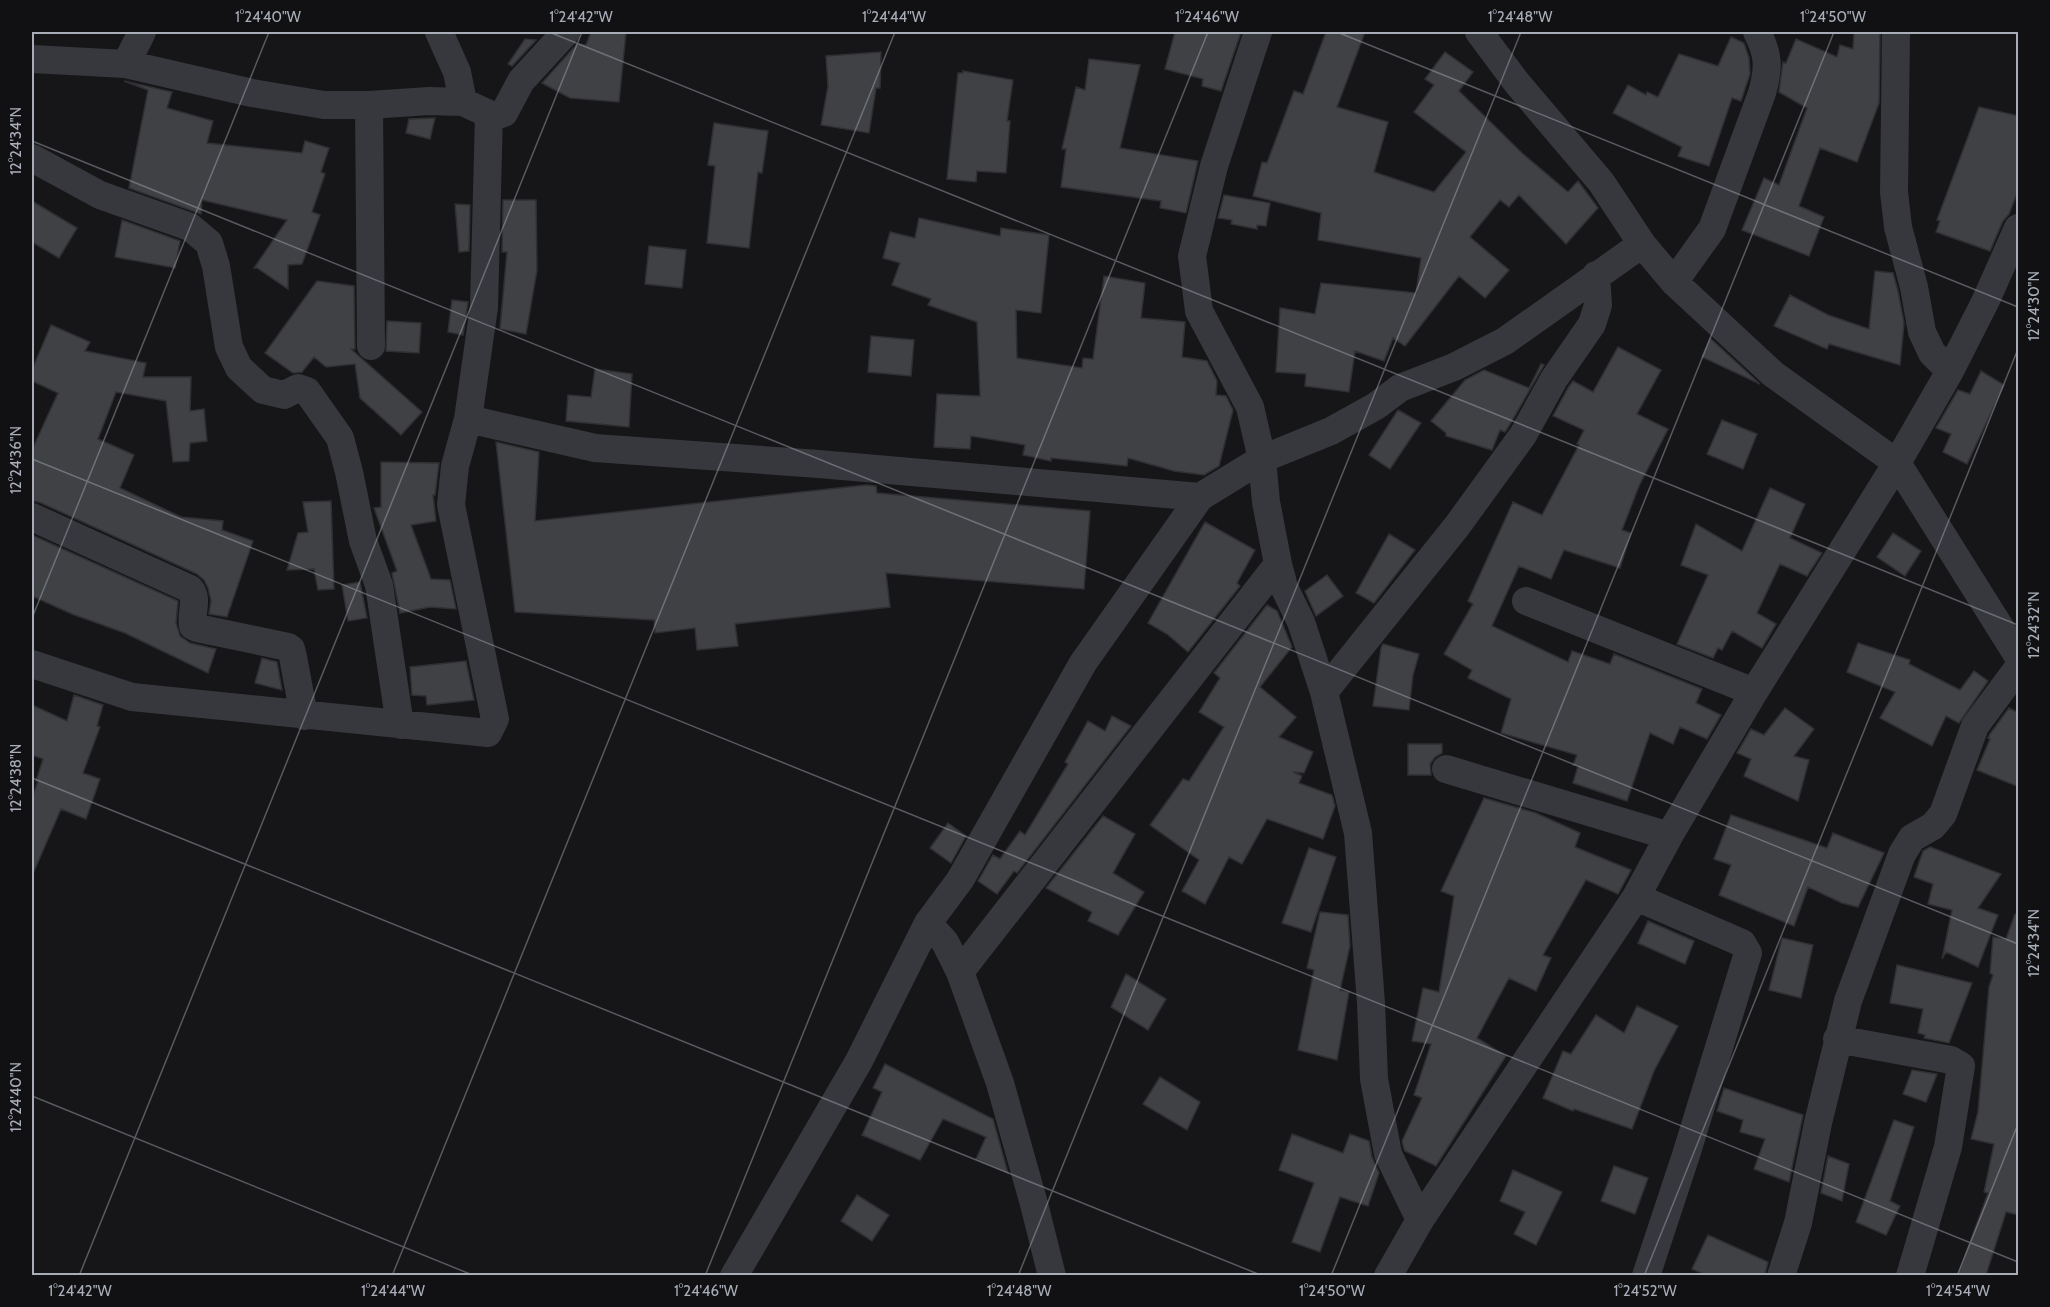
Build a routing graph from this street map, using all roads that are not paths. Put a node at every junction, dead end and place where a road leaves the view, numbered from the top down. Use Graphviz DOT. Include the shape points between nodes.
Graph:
graph roads {
  1 [pos="142,32"];
  2 [pos="439,32"];
  3 [pos="566,32"];
  4 [pos="1258,32"];
  5 [pos="1479,32"];
  6 [pos="1757,32"];
  7 [pos="1896,32"];
  8 [pos="126,64"];
  9 [pos="36,67"];
  10 [pos="369,105"];
  11 [pos="476,108"];
  12 [pos="32,158"];
  13 [pos="2017,235"];
  14 [pos="1642,244"];
  15 [pos="1596,275"];
  16 [pos="1674,282"];
  17 [pos="370,346"];
  18 [pos="1950,370"];
  19 [pos="468,419"];
  20 [pos="1262,459"];
  21 [pos="1897,463"];
  22 [pos="1200,497"];
  23 [pos="32,516"];
  24 [pos="1278,564"];
  25 [pos="1526,601"];
  26 [pos="2019,656"];
  27 [pos="32,664"];
  28 [pos="2019,668"];
  29 [pos="1324,692"];
  30 [pos="1754,692"];
  31 [pos="304,716"];
  32 [pos="400,725"];
  33 [pos="1446,769"];
  34 [pos="1669,836"];
  35 [pos="1636,897"];
  36 [pos="928,923"];
  37 [pos="960,972"];
  38 [pos="1837,1039"];
  39 [pos="1420,1220"];
  40 [pos="734,1275"];
  41 [pos="1052,1275"];
  42 [pos="1388,1275"];
  43 [pos="1646,1275"];
  44 [pos="1781,1275"];
  45 [pos="1910,1275"];
  1 -- 8 [label="street"];
  2 -- 11 [label="street"];
  3 -- 11 [label="street" via="521,81 504,113 496,116"];
  4 -- 20 [label="street" via="1214,166 1192,256 1199,311 1250,406"];
  5 -- 14 [label="street" via="1601,182"];
  6 -- 16 [label="street" via="1765,48 1768,72 1762,93 1712,229"];
  7 -- 18 [label="street" via="1894,192 1898,227 1922,332 1932,353"];
  8 -- 9 [label="street"];
  8 -- 10 [label="street" via="252,93 324,105"];
  10 -- 11 [label="street" via="429,101"];
  10 -- 17 [label="street"];
  11 -- 19 [label="street" via="484,307"];
  12 -- 32 [label="street" via="100,195 190,226 208,243 216,266 229,347 239,368 263,390 284,395 298,388 307,391 340,438 363,541 379,585"];
  13 -- 18 [label="street"];
  14 -- 15 [label="street"];
  14 -- 16 [label="street"];
  15 -- 20 [label="street" via="1505,341 1400,388 1331,431"];
  15 -- 29 [label="street" via="1598,305 1592,324 1554,379 1523,435 1457,526"];
  16 -- 21 [label="street" via="1773,374"];
  18 -- 21 [label="street"];
  19 -- 22 [label="street" via="595,448"];
  19 -- 32 [label="street" via="454,466 451,505 495,719 488,733"];
  20 -- 22 [label="street"];
  20 -- 24 [label="street"];
  21 -- 26 [label="street"];
  21 -- 30 [label="street"];
  22 -- 36 [label="street" via="1083,663 960,880"];
  23 -- 31 [label="street" via="190,589 195,596 193,626 288,646"];
  24 -- 29 [label="street"];
  24 -- 37 [label="street"];
  25 -- 30 [label="street"];
  27 -- 31 [label="street" via="132,697"];
  28 -- 38 [label="street" via="1975,726 1943,814 1933,826 1912,838 1902,855"];
  29 -- 39 [label="street" via="1358,833 1374,1079 1388,1154"];
  30 -- 34 [label="street"];
  31 -- 32 [label="street"];
  33 -- 34 [label="street"];
  34 -- 35 [label="street"];
  35 -- 39 [label="street"];
  35 -- 43 [label="street" via="1742,942 1748,953"];
  36 -- 37 [label="street" via="945,942"];
  36 -- 40 [label="street" via="859,1061"];
  37 -- 41 [label="street" via="1000,1083"];
  38 -- 44 [label="street" via="1798,1224"];
  38 -- 45 [label="street" via="1951,1060 1961,1066 1948,1147"];
  39 -- 42 [label="street"];
}
